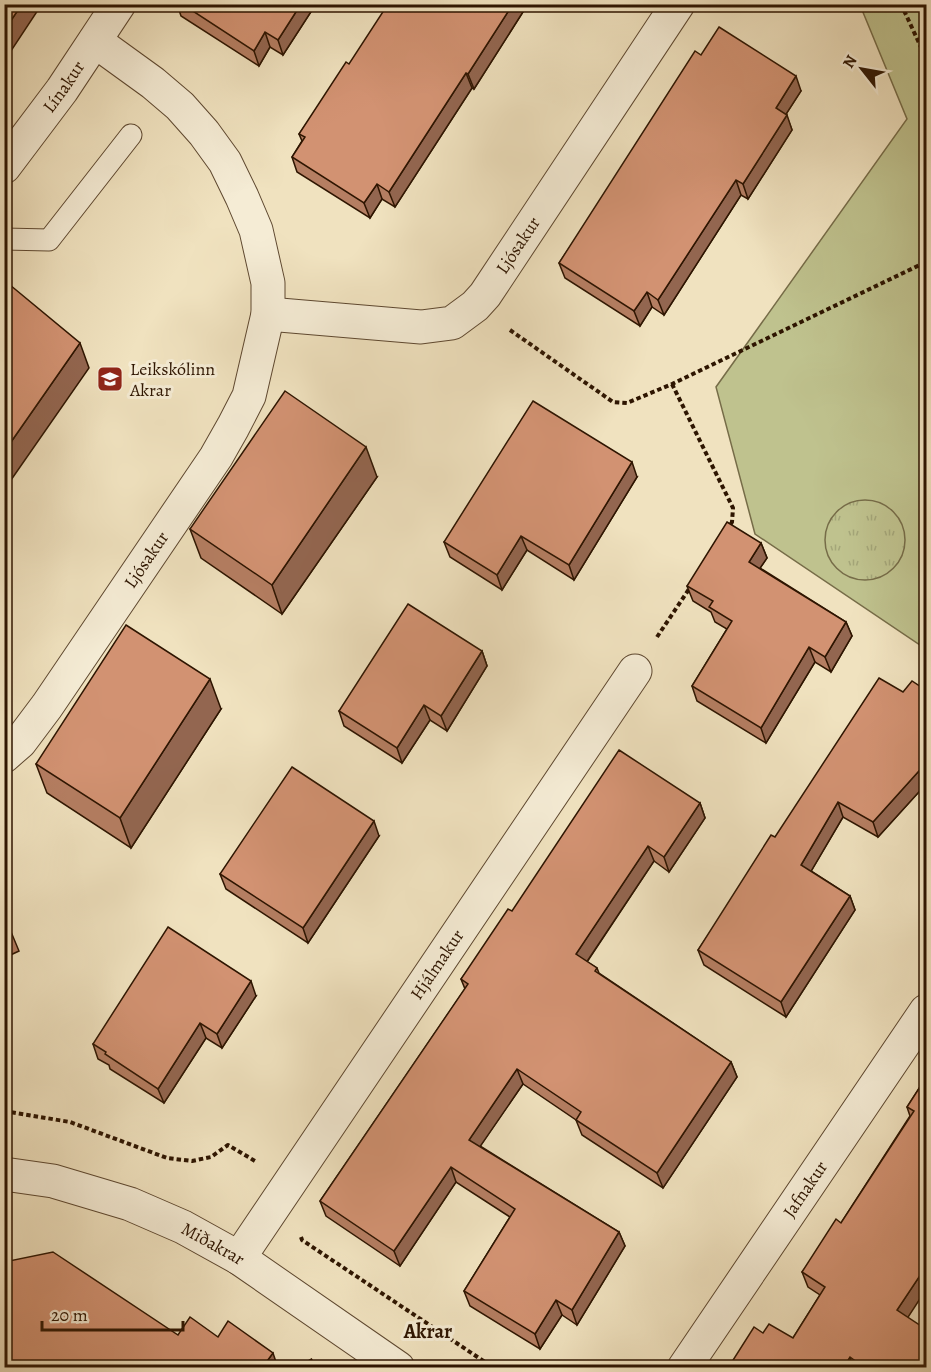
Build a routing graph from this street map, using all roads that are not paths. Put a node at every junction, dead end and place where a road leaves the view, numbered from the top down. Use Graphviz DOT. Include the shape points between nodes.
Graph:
graph roads {
  1 [pos="119,4"];
  2 [pos="678,4"];
  3 [pos="95,41"];
  4 [pos="131,135"];
  5 [pos="4,167"];
  6 [pos="4,239"];
  7 [pos="268,314"];
  8 [pos="635,671"];
  9 [pos="4,756"];
  10 [pos="927,1011"];
  11 [pos="4,1174"];
  12 [pos="239,1258"];
  13 [pos="398,1368"];
  14 [pos="684,1368"];
  1 -- 3 [label="street, Línakur"];
  2 -- 7 [label="street, Ljósakur" via="475,306 452,323 421,327"];
  3 -- 5 [label="street, Línakur"];
  3 -- 7 [label="street, Ljósakur" via="180,106 225,162 256,230 268,283"];
  4 -- 6 [label="lane" via="49,240"];
  7 -- 9 [label="street, Ljósakur" via="249,396 216,457 47,706 20,742"];
  8 -- 12 [label="street, Hjálmakur"];
  10 -- 14 [label="street, Jafnakur"];
  11 -- 12 [label="street, Miðakrar" via="53,1181 130,1204"];
  12 -- 13 [label="street, Miðakrar"];
}
